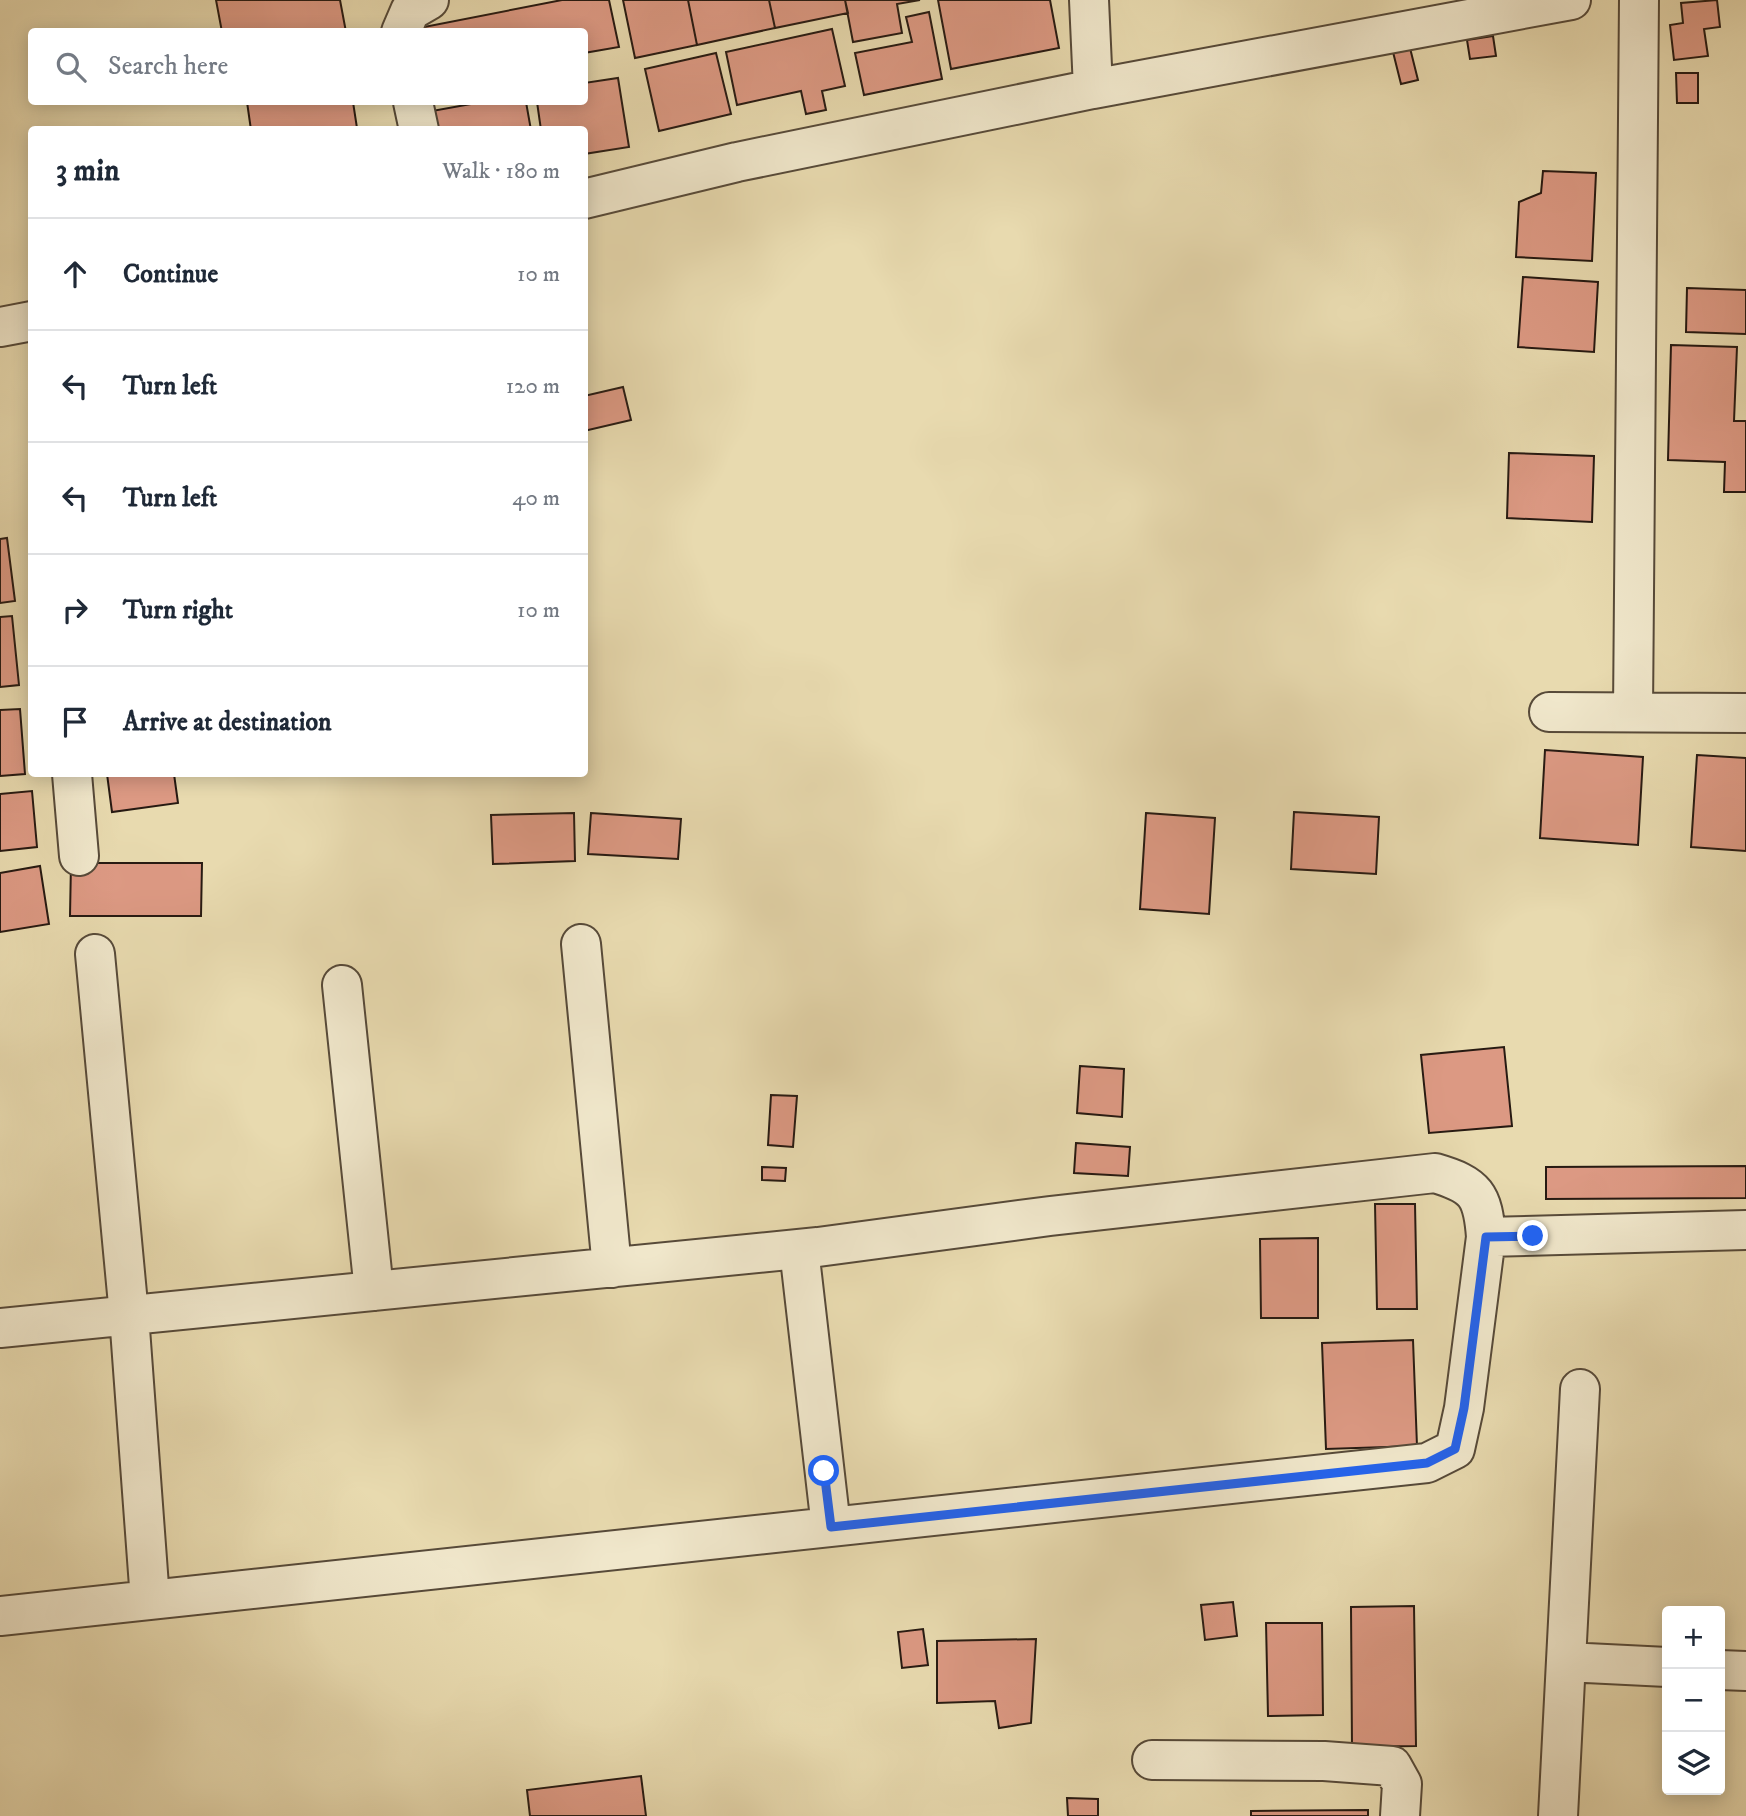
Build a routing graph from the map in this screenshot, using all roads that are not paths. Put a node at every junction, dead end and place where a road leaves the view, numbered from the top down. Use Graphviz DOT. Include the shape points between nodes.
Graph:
graph roads {
  1 [pos="429,0"];
  2 [pos="1089,0"];
  3 [pos="1571,0"];
  4 [pos="1639,0"];
  5 [pos="403,28"];
  6 [pos="1093,89"];
  7 [pos="414,105"];
  8 [pos="418,126"];
  9 [pos="588,199"];
  10 [pos="28,322"];
  11 [pos="0,327"];
  12 [pos="1549,712"];
  13 [pos="1633,712"];
  14 [pos="1746,713"];
  15 [pos="72,777"];
  16 [pos="79,856"];
  17 [pos="580,944"];
  18 [pos="95,954"];
  19 [pos="342,985"];
  20 [pos="1746,1230"];
  21 [pos="1486,1237"];
  22 [pos="799,1249"];
  23 [pos="612,1268"];
  24 [pos="374,1290"];
  25 [pos="129,1315"];
  26 [pos="0,1328"];
  27 [pos="1580,1389"];
  28 [pos="831,1527"];
  29 [pos="150,1600"];
  30 [pos="0,1616"];
  31 [pos="1566,1662"];
  32 [pos="1662,1667"];
  33 [pos="1725,1670"];
  34 [pos="1746,1671"];
  35 [pos="1152,1760"];
  36 [pos="1400,1816"];
  37 [pos="1559,1816"];
  1 -- 5 [label="street" via="410,11"];
  2 -- 6 [label="street"];
  3 -- 6 [label="street"];
  4 -- 13 [label="street"];
  6 -- 9 [label="street" via="737,162"];
  7 -- 8 [label="street"];
  10 -- 11 [label="street"];
  12 -- 13 [label="street"];
  13 -- 14 [label="street"];
  15 -- 16 [label="street"];
  17 -- 23 [label="street"];
  18 -- 25 [label="street"];
  19 -- 24 [label="street"];
  20 -- 21 [label="street"];
  21 -- 22 [label="street" via="1484,1206 1472,1190 1435,1173"];
  21 -- 28 [label="street" via="1455,1449 1427,1463"];
  22 -- 23 [label="street"];
  22 -- 28 [label="street"];
  23 -- 24 [label="street"];
  24 -- 25 [label="street"];
  25 -- 26 [label="street"];
  25 -- 29 [label="street"];
  27 -- 31 [label="street"];
  28 -- 29 [label="street"];
  29 -- 30 [label="street"];
  31 -- 32 [label="street"];
  31 -- 37 [label="street"];
  33 -- 34 [label="street"];
  35 -- 36 [label="street" via="1392,1766 1402,1784"];
}
